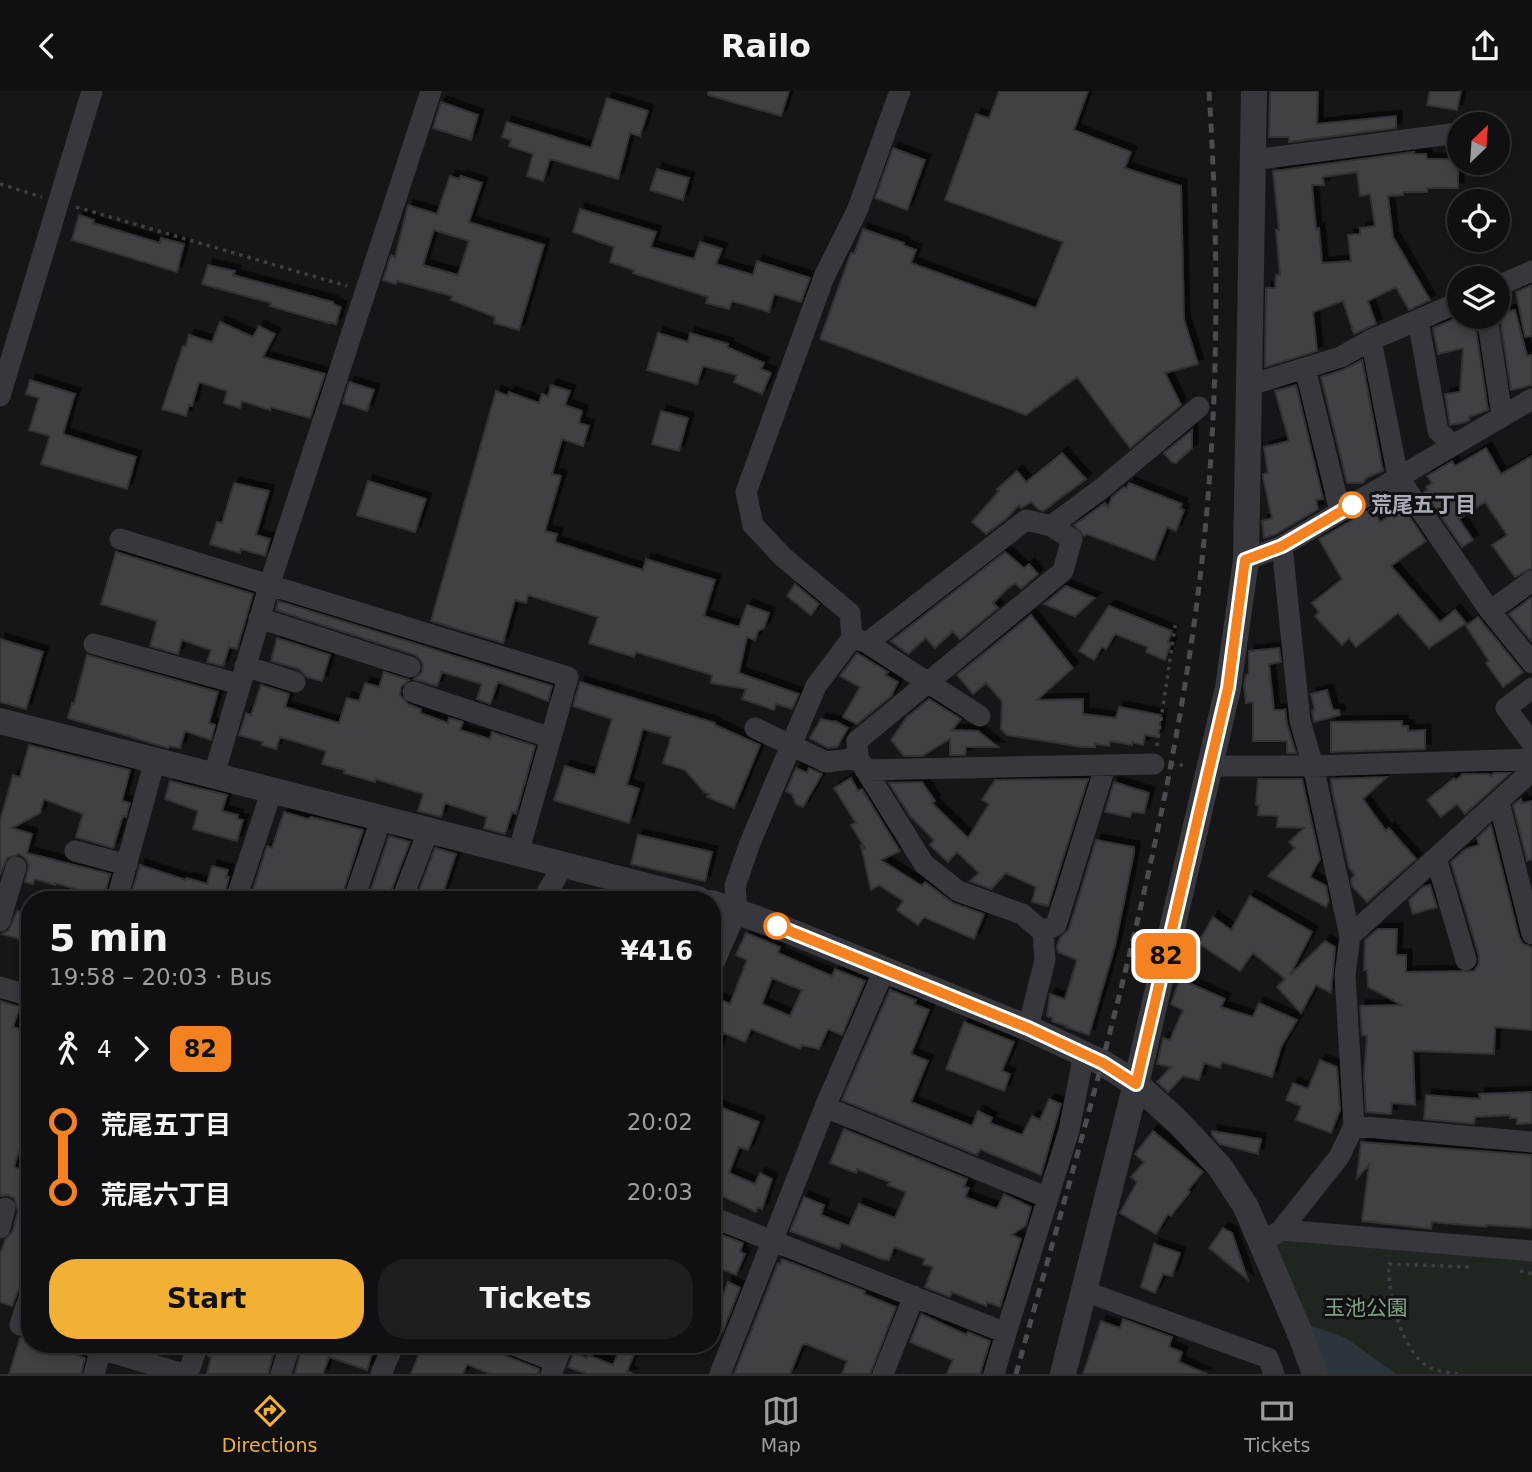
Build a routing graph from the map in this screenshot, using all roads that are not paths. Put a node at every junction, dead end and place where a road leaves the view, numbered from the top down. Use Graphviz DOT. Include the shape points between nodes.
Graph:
graph roads {
  1 [pos="92,91"];
  2 [pos="431,91"];
  3 [pos="900,91"];
  4 [pos="1254,91"];
  5 [pos="1447,134"];
  6 [pos="1253,160"];
  7 [pos="1532,271"];
  8 [pos="1510,281"];
  9 [pos="1447,308"];
  10 [pos="1418,320"];
  11 [pos="1489,329"];
  12 [pos="1371,340"];
  13 [pos="1305,368"];
  14 [pos="1250,385"];
  15 [pos="0,396"];
  16 [pos="1532,399"];
  17 [pos="1199,407"];
  18 [pos="1502,416"];
  19 [pos="1453,445"];
  20 [pos="1398,477"];
  21 [pos="1340,512"];
  22 [pos="1051,526"];
  23 [pos="120,539"];
  24 [pos="1282,546"];
  25 [pos="1245,560"];
  26 [pos="1532,581"];
  27 [pos="270,583"];
  28 [pos="1489,611"];
  29 [pos="259,618"];
  30 [pos="860,640"];
  31 [pos="94,645"];
  32 [pos="1532,663"];
  33 [pos="410,667"];
  34 [pos="242,675"];
  35 [pos="295,682"];
  36 [pos="928,682"];
  37 [pos="1532,688"];
  38 [pos="413,692"];
  39 [pos="980,716"];
  40 [pos="0,721"];
  41 [pos="755,728"];
  42 [pos="551,738"];
  43 [pos="1532,743"];
  44 [pos="793,745"];
  45 [pos="1532,759"];
  46 [pos="155,760"];
  47 [pos="862,764"];
  48 [pos="1154,764"];
  49 [pos="1211,766"];
  50 [pos="1313,766"];
  51 [pos="1105,767"];
  52 [pos="1532,774"];
  53 [pos="214,775"];
  54 [pos="272,790"];
  55 [pos="1499,802"];
  56 [pos="381,819"];
  57 [pos="428,831"];
  58 [pos="75,851"];
  59 [pos="518,854"];
  60 [pos="1436,858"];
  61 [pos="127,866"];
  62 [pos="563,866"];
  63 [pos="16,867"];
  64 [pos="119,891"];
  65 [pos="239,891"];
  66 [pos="358,891"];
  67 [pos="405,891"];
  68 [pos="548,891"];
  69 [pos="665,891"];
  70 [pos="725,907"];
  71 [pos="0,921"];
  72 [pos="721,925"];
  73 [pos="1043,932"];
  74 [pos="1532,933"];
  75 [pos="1350,936"];
  76 [pos="1466,960"];
  77 [pos="884,970"];
  78 [pos="0,987"];
  79 [pos="21,993"];
  80 [pos="1028,1028"];
  81 [pos="1084,1054"];
  82 [pos="1136,1084"];
  83 [pos="825,1107"];
  84 [pos="1354,1126"];
  85 [pos="1532,1142"];
  86 [pos="1048,1198"];
  87 [pos="721,1221"];
  88 [pos="1271,1237"];
  89 [pos="773,1241"];
  90 [pos="1532,1251"];
  91 [pos="1084,1291"];
  92 [pos="914,1296"];
  93 [pos="1006,1333"];
  94 [pos="95,1353"];
  95 [pos="118,1353"];
  96 [pos="194,1353"];
  97 [pos="287,1353"];
  98 [pos="390,1353"];
  99 [pos="536,1353"];
  100 [pos="556,1360"];
  101 [pos="93,1374"];
  102 [pos="186,1374"];
  103 [pos="281,1374"];
  104 [pos="381,1374"];
  105 [pos="720,1374"];
  106 [pos="883,1374"];
  107 [pos="994,1374"];
  108 [pos="1063,1374"];
  109 [pos="1274,1374"];
  110 [pos="1315,1374"];
  1 -- 15 [label="street"];
  2 -- 27 [label="street"];
  3 -- 30 [label="street" via="857,211 824,277 746,492 753,525 783,557 850,613"];
  4 -- 6 [label="street"];
  5 -- 6 [label="street"];
  6 -- 14 [label="street"];
  7 -- 8 [label="street"];
  9 -- 10 [label="street"];
  10 -- 12 [label="street"];
  10 -- 19 [label="street" via="1438,431"];
  11 -- 18 [label="street"];
  12 -- 13 [label="street" via="1341,357"];
  12 -- 20 [label="street"];
  13 -- 14 [label="street"];
  13 -- 21 [label="street"];
  14 -- 25 [label="street"];
  16 -- 18 [label="street"];
  17 -- 22 [label="street"];
  18 -- 19 [label="street"];
  19 -- 20 [label="street"];
  20 -- 21 [label="street"];
  20 -- 28 [label="street"];
  21 -- 24 [label="street"];
  22 -- 30 [label="street" via="1026,520"];
  22 -- 36 [label="street" via="1072,539 1063,571"];
  23 -- 27 [label="street"];
  24 -- 25 [label="street"];
  24 -- 50 [label="street" via="1300,721"];
  25 -- 49 [label="street" via="1228,688"];
  26 -- 28 [label="street"];
  27 -- 29 [label="street"];
  27 -- 42 [label="street" via="568,677"];
  28 -- 32 [label="street"];
  29 -- 33 [label="street"];
  29 -- 34 [label="street"];
  30 -- 36 [label="street"];
  30 -- 44 [label="street" via="816,686"];
  31 -- 34 [label="street"];
  34 -- 35 [label="street"];
  34 -- 53 [label="street"];
  36 -- 39 [label="street"];
  36 -- 47 [label="street" via="858,741"];
  37 -- 43 [label="street" via="1506,708"];
  38 -- 42 [label="street"];
  40 -- 46 [label="street"];
  41 -- 44 [label="street"];
  42 -- 59 [label="street"];
  44 -- 47 [label="street" via="826,762"];
  44 -- 70 [label="street"];
  45 -- 50 [label="street"];
  46 -- 53 [label="street"];
  46 -- 61 [label="street"];
  47 -- 51 [label="street"];
  47 -- 73 [label="street" via="925,865 958,891 1022,914"];
  48 -- 51 [label="street"];
  49 -- 50 [label="street"];
  49 -- 82 [label="street"];
  50 -- 75 [label="street"];
  51 -- 73 [label="street" via="1056,925"];
  52 -- 55 [label="street"];
  53 -- 54 [label="street"];
  54 -- 56 [label="street"];
  54 -- 65 [label="street"];
  55 -- 60 [label="street"];
  55 -- 74 [label="street"];
  56 -- 57 [label="street"];
  56 -- 66 [label="street"];
  57 -- 59 [label="street"];
  57 -- 67 [label="street"];
  58 -- 61 [label="street"];
  59 -- 62 [label="street"];
  60 -- 75 [label="street"];
  60 -- 76 [label="street"];
  61 -- 64 [label="street"];
  62 -- 68 [label="street"];
  62 -- 69 [label="street"];
  63 -- 71 [label="street"];
  70 -- 72 [label="street"];
  70 -- 77 [label="street"];
  73 -- 80 [label="street" via="1045,960"];
  75 -- 84 [label="street" via="1345,975"];
  77 -- 80 [label="street"];
  77 -- 83 [label="street"];
  78 -- 79 [label="street"];
  80 -- 81 [label="street"];
  81 -- 82 [label="street"];
  81 -- 86 [label="street" via="1069,1130"];
  82 -- 88 [label="street" via="1220,1167"];
  82 -- 91 [label="street"];
  83 -- 86 [label="street"];
  83 -- 89 [label="street"];
  84 -- 85 [label="street"];
  84 -- 88 [label="street" via="1339,1157"];
  86 -- 93 [label="street"];
  87 -- 89 [label="street"];
  88 -- 90 [label="street"];
  88 -- 110 [label="street"];
  89 -- 92 [label="street"];
  89 -- 105 [label="street"];
  91 -- 108 [label="street"];
  91 -- 109 [label="street" via="1268,1358"];
  92 -- 93 [label="street"];
  92 -- 106 [label="street"];
  93 -- 107 [label="street"];
  94 -- 101 [label="street"];
  95 -- 102 [label="street"];
  96 -- 102 [label="street"];
  97 -- 103 [label="street"];
  98 -- 104 [label="street"];
  99 -- 100 [label="street"];
}
